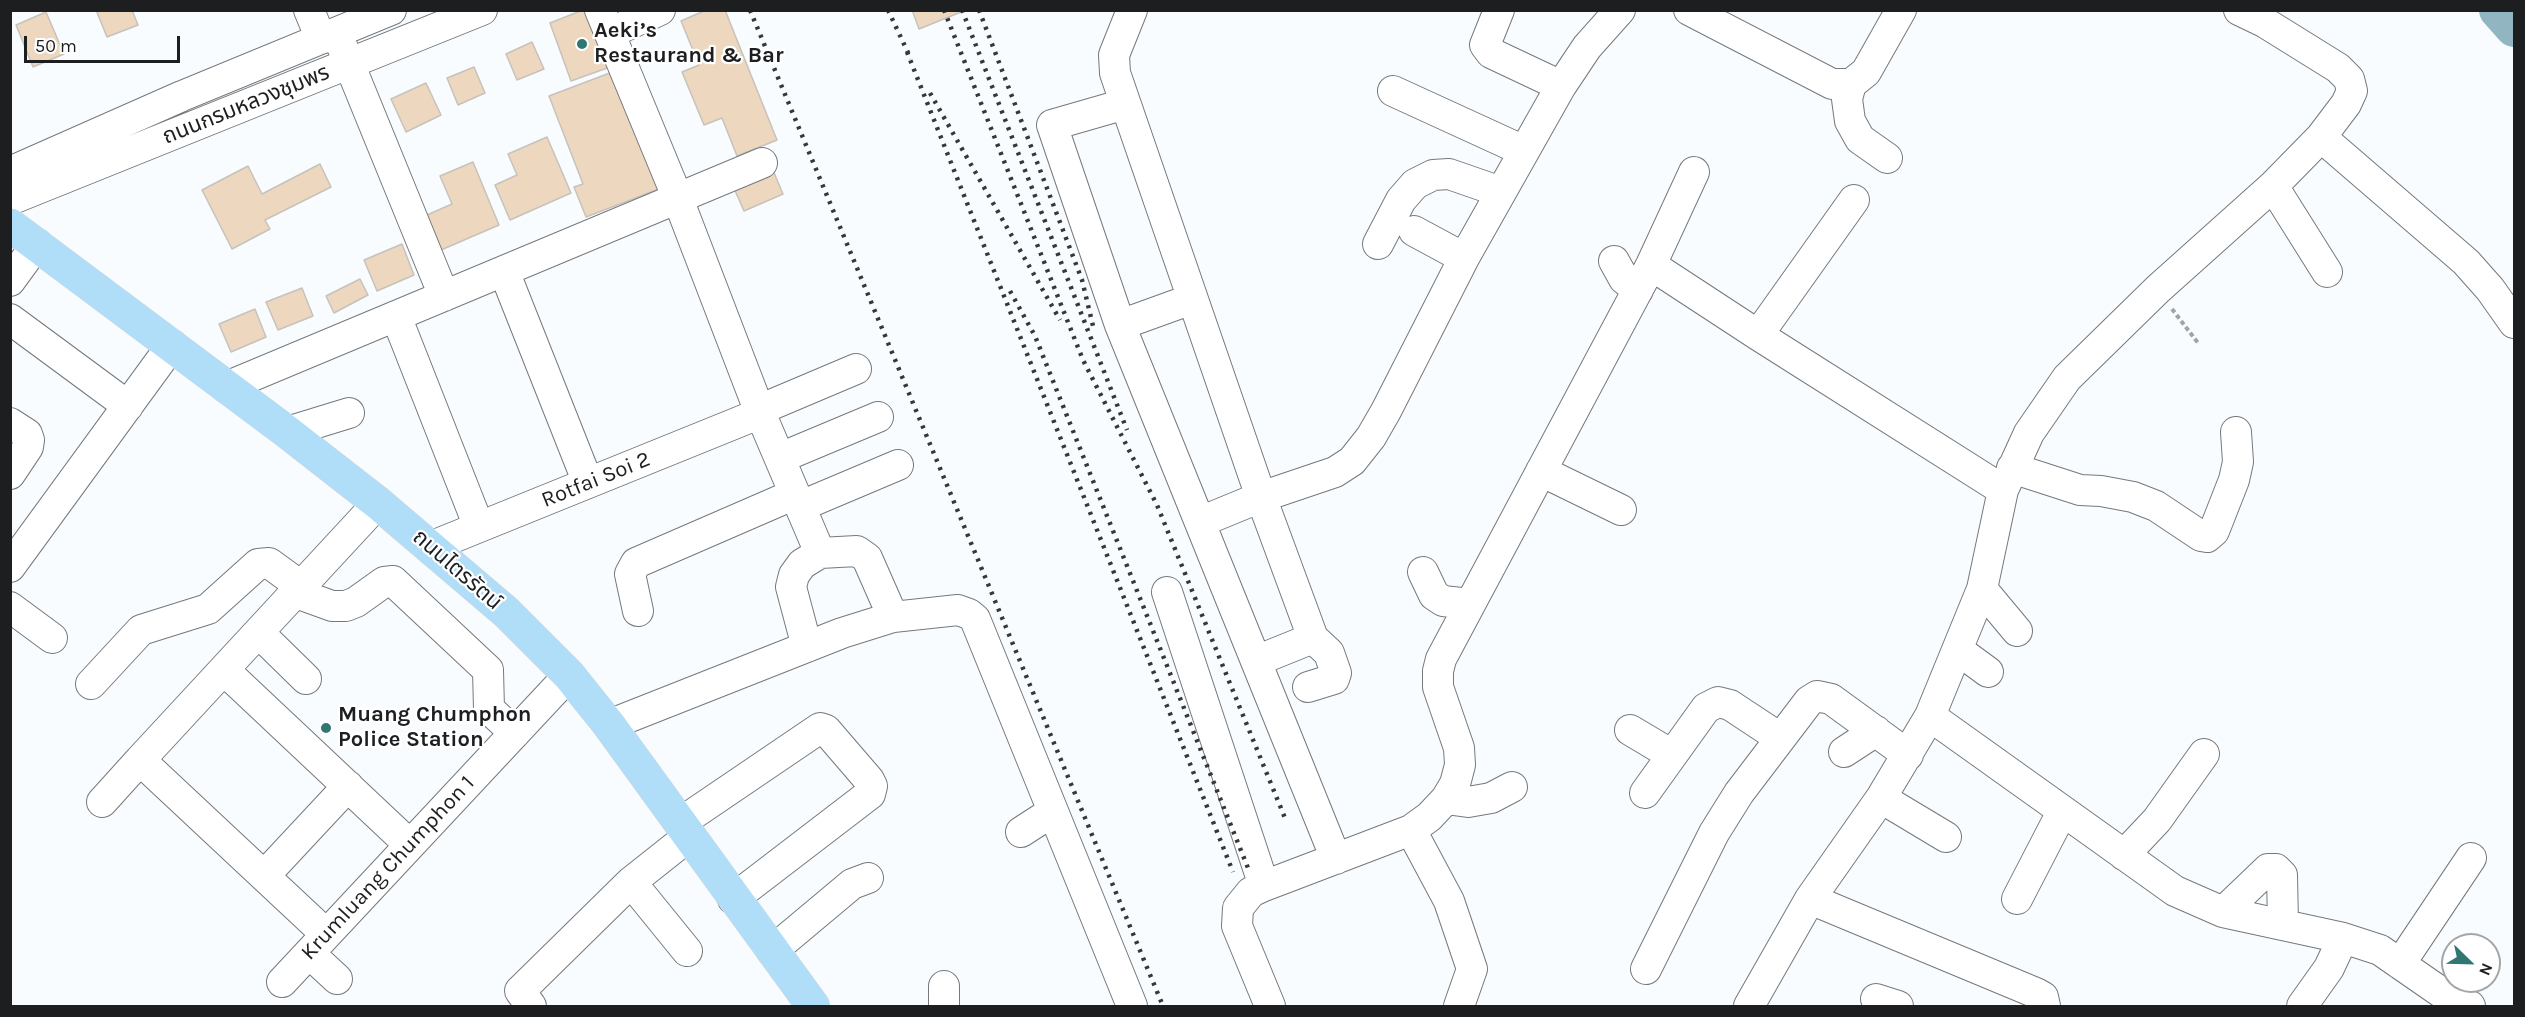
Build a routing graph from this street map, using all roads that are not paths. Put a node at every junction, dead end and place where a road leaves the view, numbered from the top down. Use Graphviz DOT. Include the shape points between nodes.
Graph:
graph roads {
  1 [pos="309,10"];
  2 [pos="391,10"];
  3 [pos="482,10"];
  4 [pos="660,10"];
  5 [pos="1132,10"];
  6 [pos="1499,10"];
  7 [pos="1620,10"];
  8 [pos="1689,10"];
  9 [pos="1901,10"];
  10 [pos="2239,10"];
  11 [pos="605,22"];
  12 [pos="329,36"];
  13 [pos="349,64"];
  14 [pos="1851,84"];
  15 [pos="1561,86"];
  16 [pos="1393,91"];
  17 [pos="182,96"];
  18 [pos="1125,104"];
  19 [pos="193,127"];
  20 [pos="2321,137"];
  21 [pos="1524,151"];
  22 [pos="1887,158"];
  23 [pos="762,163"];
  24 [pos="10,172"];
  25 [pos="1694,172"];
  26 [pos="2273,186"];
  27 [pos="1501,192"];
  28 [pos="678,199"];
  29 [pos="10,200"];
  30 [pos="1854,200"];
  31 [pos="10,225"];
  32 [pos="1414,231"];
  33 [pos="37,244"];
  34 [pos="1378,244"];
  35 [pos="1464,258"];
  36 [pos="1614,261"];
  37 [pos="504,272"];
  38 [pos="2327,272"];
  39 [pos="1645,277"];
  40 [pos="10,281"];
  41 [pos="444,296"];
  42 [pos="1192,299"];
  43 [pos="396,316"];
  44 [pos="10,319"];
  45 [pos="2514,323"];
  46 [pos="1120,325"];
  47 [pos="1758,335"];
  48 [pos="172,345"];
  49 [pos="856,369"];
  50 [pos="226,387"];
  51 [pos="128,406"];
  52 [pos="760,411"];
  53 [pos="349,413"];
  54 [pos="878,417"];
  55 [pos="10,423"];
  56 [pos="287,432"];
  57 [pos="2236,432"];
  58 [pos="780,458"];
  59 [pos="898,465"];
  60 [pos="1541,471"];
  61 [pos="10,474"];
  62 [pos="2008,479"];
  63 [pos="588,483"];
  64 [pos="1261,497"];
  65 [pos="798,500"];
  66 [pos="378,503"];
  67 [pos="1621,510"];
  68 [pos="1200,522"];
  69 [pos="479,527"];
  70 [pos="430,547"];
  71 [pos="820,553"];
  72 [pos="10,567"];
  73 [pos="1423,572"];
  74 [pos="1982,589"];
  75 [pos="299,590"];
  76 [pos="1167,592"];
  77 [pos="1470,604"];
  78 [pos="10,608"];
  79 [pos="638,611"];
  80 [pos="892,616"];
  81 [pos="2017,631"];
  82 [pos="259,633"];
  83 [pos="52,638"];
  84 [pos="1313,638"];
  85 [pos="807,647"];
  86 [pos="1958,650"];
  87 [pos="1256,661"];
  88 [pos="224,670"];
  89 [pos="1988,672"];
  90 [pos="569,675"];
  91 [pos="306,679"];
  92 [pos="92,684"];
  93 [pos="1308,687"];
  94 [pos="1930,716"];
  95 [pos="609,725"];
  96 [pos="1630,730"];
  97 [pos="1876,731"];
  98 [pos="515,733"];
  99 [pos="1780,738"];
  100 [pos="1844,752"];
  101 [pos="2204,754"];
  102 [pos="1672,755"];
  103 [pos="1908,755"];
  104 [pos="140,760"];
  105 [pos="348,786"];
  106 [pos="1512,787"];
  107 [pos="1645,793"];
  108 [pos="1881,798"];
  109 [pos="1446,799"];
  110 [pos="102,801"];
  111 [pos="1052,812"];
  112 [pos="2062,812"];
  113 [pos="685,830"];
  114 [pos="1411,830"];
  115 [pos="1021,832"];
  116 [pos="1946,837"];
  117 [pos="410,845"];
  118 [pos="2124,855"];
  119 [pos="2471,858"];
  120 [pos="1336,859"];
  121 [pos="264,876"];
  122 [pos="868,878"];
  123 [pos="631,882"];
  124 [pos="1264,886"];
  125 [pos="733,899"];
  126 [pos="1810,899"];
  127 [pos="2017,899"];
  128 [pos="2223,912"];
  129 [pos="2283,924"];
  130 [pos="2343,938"];
  131 [pos="317,943"];
  132 [pos="687,951"];
  133 [pos="772,951"];
  134 [pos="2400,964"];
  135 [pos="1646,969"];
  136 [pos="337,980"];
  137 [pos="282,982"];
  138 [pos="519,1001"];
  139 [pos="813,1006"];
  140 [pos="1132,1006"];
  141 [pos="1270,1006"];
  142 [pos="1459,1006"];
  143 [pos="1749,1006"];
  144 [pos="2045,1006"];
  145 [pos="2302,1006"];
  146 [pos="2470,1006"];
  1 -- 12 [label="street"];
  2 -- 12 [label="street, ถนนกรมหลวงชุมพร"];
  3 -- 13 [label="street, ถนนกรมหลวงชุมพร"];
  4 -- 11 [label="street"];
  5 -- 18 [label="street" via="1114,56 1114,73"];
  6 -- 15 [label="street" via="1485,45 1491,53"];
  7 -- 15 [label="street" via="1587,47"];
  8 -- 14 [label="street" via="1832,84"];
  9 -- 14 [label="street" via="1866,72"];
  10 -- 20 [label="street" via="2338,68 2349,79 2352,91 2346,104"];
  11 -- 28 [label="street"];
  12 -- 13 [label="street"];
  12 -- 17 [label="street, ถนนกรมหลวงชุมพร"];
  13 -- 19 [label="street, ถนนกรมหลวงชุมพร"];
  13 -- 41 [label="street"];
  14 -- 22 [label="street" via="1847,99 1850,121 1860,139"];
  15 -- 21 [label="street"];
  16 -- 21 [label="street"];
  17 -- 19 [label="street"];
  17 -- 24 [label="street, ถนนกรมหลวงชุมพร"];
  18 -- 42 [label="street"];
  18 -- 46 [label="street" via="1052,124"];
  19 -- 29 [label="street, ถนนกรมหลวงชุมพร"];
  20 -- 26 [label="street"];
  20 -- 45 [label="street" via="2466,262"];
  21 -- 27 [label="street"];
  23 -- 28 [label="street"];
  25 -- 39 [label="street"];
  26 -- 38 [label="street"];
  26 -- 62 [label="street" via="2158,289 2067,378 2029,433"];
  27 -- 34 [label="street" via="1449,174 1433,175 1415,184 1401,200"];
  27 -- 35 [label="street"];
  28 -- 37 [label="street"];
  28 -- 52 [label="street"];
  30 -- 47 [label="street"];
  31 -- 33 [label="main road, ถนนไตรรัตน์"];
  32 -- 35 [label="street"];
  33 -- 40 [label="street"];
  33 -- 48 [label="main road, ถนนไตรรัตน์"];
  35 -- 64 [label="street" via="1386,411 1352,460 1335,472"];
  36 -- 39 [label="street" via="1624,279"];
  37 -- 41 [label="street"];
  37 -- 63 [label="street"];
  39 -- 47 [label="street"];
  39 -- 60 [label="street"];
  41 -- 43 [label="street"];
  42 -- 46 [label="street"];
  42 -- 64 [label="street"];
  43 -- 50 [label="street"];
  43 -- 69 [label="street"];
  44 -- 51 [label="street"];
  46 -- 68 [label="street"];
  47 -- 62 [label="street"];
  48 -- 50 [label="main road, ถนนไตรรัตน์"];
  48 -- 51 [label="street"];
  49 -- 52 [label="street, Rotfai Soi 2"];
  50 -- 56 [label="main road, ถนนไตรรัตน์"];
  51 -- 72 [label="street"];
  52 -- 58 [label="street"];
  52 -- 63 [label="street, Rotfai Soi 2"];
  53 -- 56 [label="street"];
  54 -- 58 [label="street"];
  55 -- 61 [label="street" via="27,434 29,440"];
  56 -- 66 [label="main road, ถนนไตรรัตน์"];
  57 -- 62 [label="street" via="2238,462 2234,480 2214,531 2207,537 2156,506 2133,497"];
  58 -- 65 [label="street"];
  59 -- 65 [label="street"];
  60 -- 67 [label="street"];
  60 -- 77 [label="street"];
  62 -- 74 [label="street"];
  63 -- 69 [label="street, Rotfai Soi 2"];
  64 -- 68 [label="street"];
  64 -- 84 [label="street"];
  65 -- 71 [label="street"];
  65 -- 79 [label="street" via="636,563 630,574"];
  66 -- 70 [label="main road, ถนนไตรรัตน์"];
  66 -- 75 [label="street"];
  68 -- 87 [label="street"];
  69 -- 70 [label="street, Rotfai Soi 2"];
  70 -- 90 [label="main road, ถนนไตรรัตน์" via="506,612"];
  71 -- 80 [label="street" via="857,551 867,558"];
  71 -- 85 [label="street" via="802,564 791,587"];
  73 -- 77 [label="street" via="1434,595 1443,601"];
  74 -- 81 [label="street"];
  74 -- 86 [label="street"];
  75 -- 82 [label="street"];
  75 -- 92 [label="street" via="269,563 258,564 208,609 141,630"];
  75 -- 98 [label="street" via="332,606 346,606 384,582 393,581 488,669 489,709"];
  76 -- 124 [label="street"];
  77 -- 109 [label="street" via="1438,671 1438,687 1460,748 1455,784"];
  78 -- 83 [label="street"];
  80 -- 85 [label="street"];
  80 -- 111 [label="street" via="958,610 975,619"];
  82 -- 88 [label="street"];
  82 -- 91 [label="street"];
  84 -- 87 [label="street"];
  84 -- 93 [label="street" via="1329,653 1336,673 1334,679"];
  85 -- 95 [label="street"];
  86 -- 89 [label="street"];
  86 -- 94 [label="street"];
  87 -- 120 [label="street"];
  88 -- 104 [label="street"];
  88 -- 105 [label="street"];
  90 -- 95 [label="main road, ถนนไตรรัตน์"];
  90 -- 98 [label="street, Krumluang Chumphon 1"];
  94 -- 103 [label="street"];
  94 -- 112 [label="street"];
  95 -- 113 [label="main road, ถนนไตรรัตน์"];
  96 -- 102 [label="street"];
  97 -- 99 [label="street" via="1831,699 1817,696"];
  97 -- 100 [label="street"];
  97 -- 103 [label="street"];
  98 -- 117 [label="street, Krumluang Chumphon 1"];
  99 -- 102 [label="street" via="1730,705 1718,702 1706,708"];
  99 -- 135 [label="street" via="1714,833"];
  101 -- 118 [label="street" via="2157,820"];
  102 -- 107 [label="street"];
  103 -- 108 [label="street"];
  104 -- 110 [label="street"];
  104 -- 121 [label="street"];
  105 -- 117 [label="street"];
  105 -- 121 [label="street"];
  106 -- 109 [label="street" via="1491,798 1468,802"];
  108 -- 116 [label="street"];
  108 -- 126 [label="street"];
  109 -- 114 [label="street"];
  111 -- 115 [label="street"];
  111 -- 140 [label="street"];
  112 -- 118 [label="street"];
  112 -- 127 [label="street"];
  113 -- 123 [label="street"];
  113 -- 125 [label="main road, ถนนไตรรัตน์"];
  113 -- 125 [label="street" via="820,728 826,729 869,780 870,794"];
  114 -- 120 [label="street"];
  114 -- 142 [label="street" via="1449,901 1472,969"];
  117 -- 131 [label="street, Krumluang Chumphon 1"];
  118 -- 128 [label="street" via="2175,891"];
  119 -- 134 [label="street"];
  120 -- 124 [label="street"];
  121 -- 131 [label="street"];
  122 -- 133 [label="street" via="852,884"];
  123 -- 132 [label="street"];
  123 -- 138 [label="street"];
  124 -- 141 [label="street" via="1251,892 1238,908 1237,926"];
  125 -- 133 [label="main road, ถนนไตรรัตน์"];
  126 -- 143 [label="street"];
  126 -- 144 [label="street" via="2036,993 2043,997"];
  128 -- 129 [label="street"];
  128 -- 129 [label="street" via="2268,869 2276,869 2282,875"];
  129 -- 130 [label="street"];
  130 -- 134 [label="street" via="2380,950"];
  130 -- 145 [label="street" via="2329,968"];
  131 -- 136 [label="street"];
  131 -- 137 [label="street, Krumluang Chumphon 1"];
  133 -- 139 [label="main road, ถนนไตรรัตน์"];
  134 -- 146 [label="street" via="2455,1002"];
}
